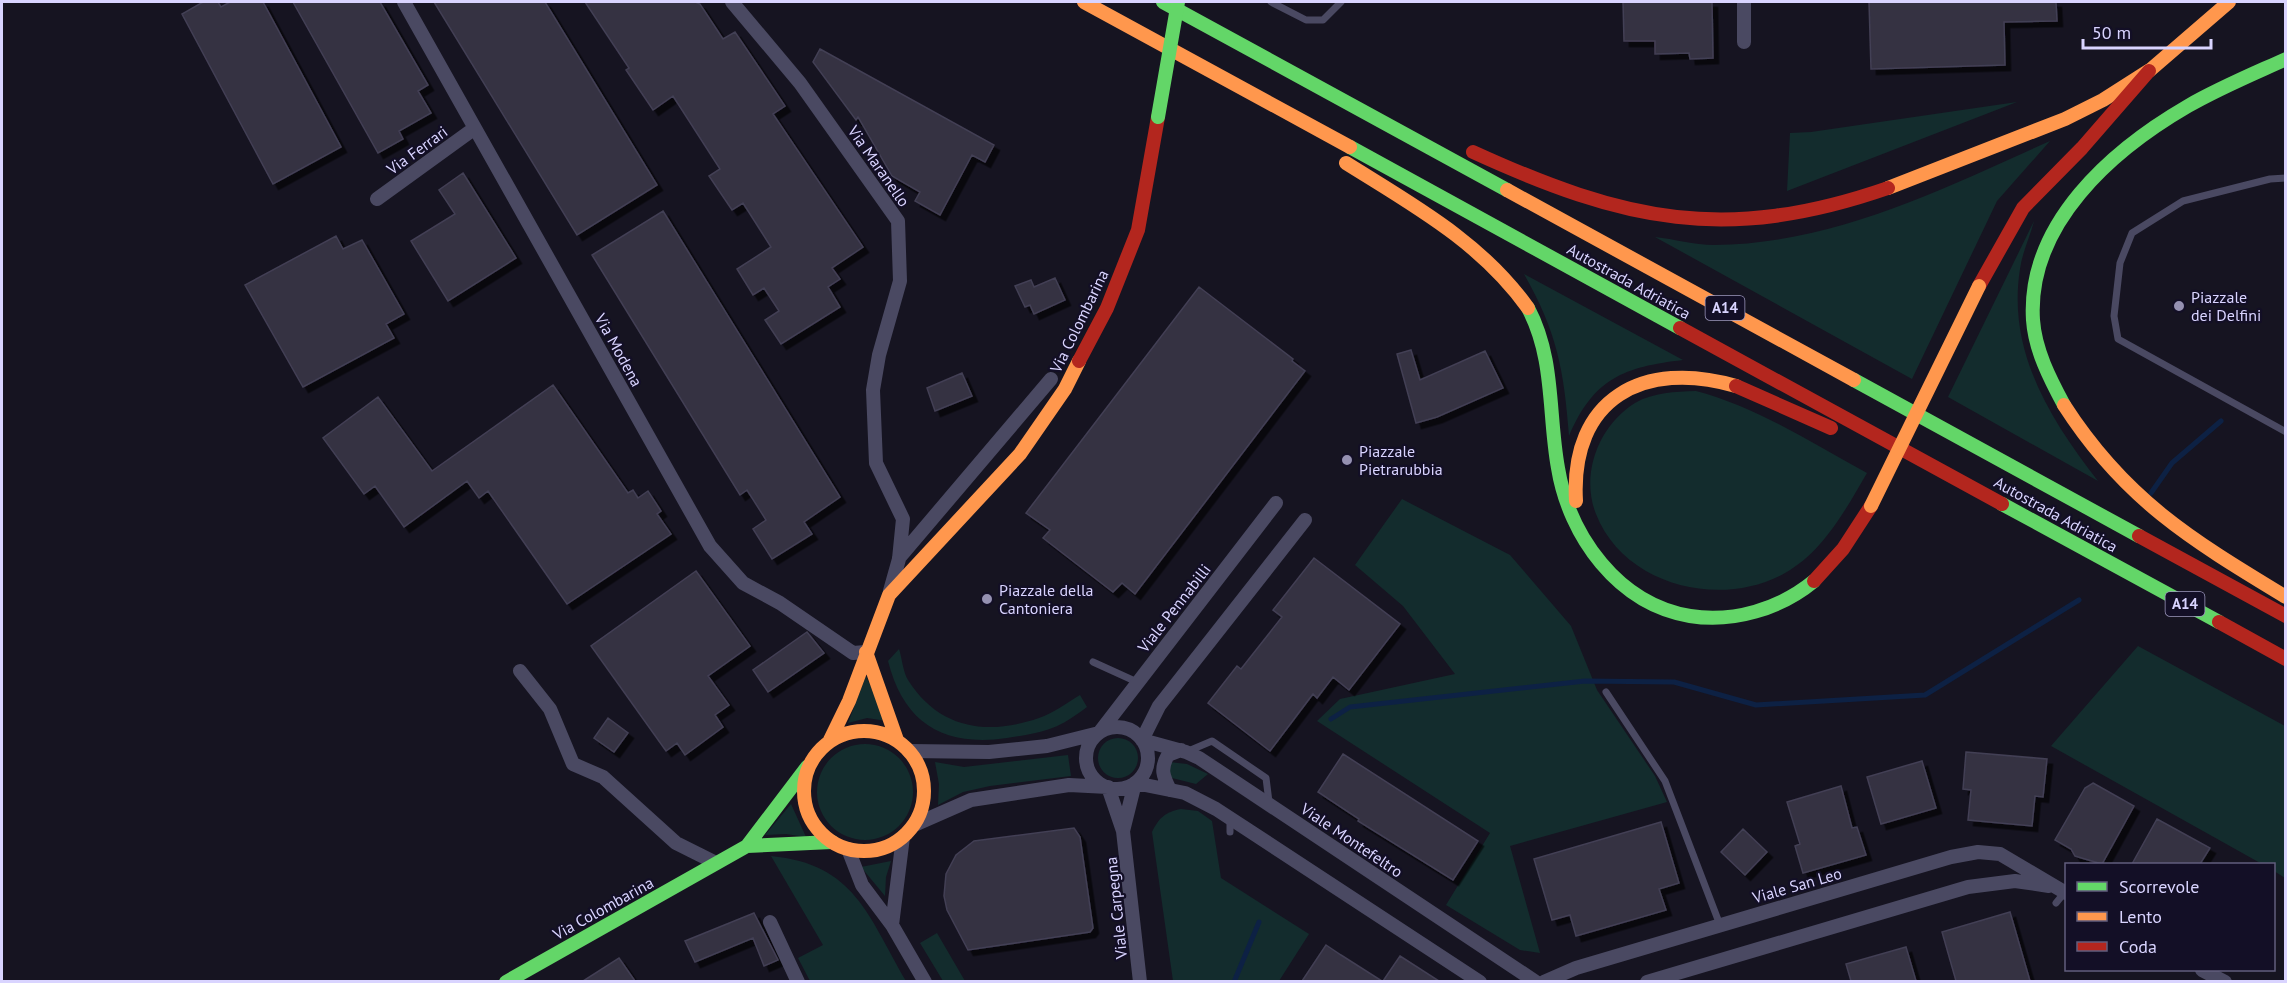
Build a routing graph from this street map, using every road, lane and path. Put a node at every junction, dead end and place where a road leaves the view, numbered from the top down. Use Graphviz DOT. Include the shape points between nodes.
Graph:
graph roads {
  1 [pos="404,2"];
  2 [pos="732,2"];
  3 [pos="1084,2"];
  4 [pos="1163,2"];
  5 [pos="1178,2"];
  6 [pos="1271,2"];
  7 [pos="1341,2"];
  8 [pos="1744,2"];
  9 [pos="2229,2"];
  10 [pos="1212,28"];
  11 [pos="1744,42"];
  12 [pos="2286,59"];
  13 [pos="1192,61"];
  14 [pos="2150,70"];
  15 [pos="2194,102"];
  16 [pos="475,128"];
  17 [pos="1433,133"];
  18 [pos="1464,148"];
  19 [pos="2082,148"];
  20 [pos="2286,177"];
  21 [pos="377,199"];
  22 [pos="1051,379"];
  23 [pos="2286,432"];
  24 [pos="1276,504"];
  25 [pos="903,519"];
  26 [pos="1305,520"];
  27 [pos="1578,525"];
  28 [pos="2085,549"];
  29 [pos="899,559"];
  30 [pos="889,595"];
  31 [pos="2286,597"];
  32 [pos="2286,616"];
  33 [pos="866,652"];
  34 [pos="2286,659"];
  35 [pos="1093,662"];
  36 [pos="519,671"];
  37 [pos="1137,682"];
  38 [pos="1606,692"];
  39 [pos="1099,733"];
  40 [pos="897,740"];
  41 [pos="1142,740"];
  42 [pos="829,742"];
  43 [pos="909,751"];
  44 [pos="1184,751"];
  45 [pos="815,756"];
  46 [pos="1135,783"];
  47 [pos="1107,787"];
  48 [pos="1170,790"];
  49 [pos="1269,805"];
  50 [pos="914,825"];
  51 [pos="1124,831"];
  52 [pos="903,837"];
  53 [pos="832,842"];
  54 [pos="747,846"];
  55 [pos="848,849"];
  56 [pos="716,863"];
  57 [pos="2063,891"];
  58 [pos="2056,903"];
  59 [pos="770,922"];
  60 [pos="892,925"];
  61 [pos="1720,925"];
  62 [pos="2203,974"];
  63 [pos="506,981"];
  64 [pos="798,981"];
  65 [pos="925,981"];
  66 [pos="1140,981"];
  67 [pos="1480,981"];
  68 [pos="1536,981"];
  69 [pos="1544,981"];
  70 [pos="1647,981"];
  71 [pos="2225,981"];
  1 -- 16 [label="street, Via Modena"];
  2 -- 25 [label="street, Via Maranello" via="800,82 898,221 900,281 873,390 876,463"];
  3 -- 13 [label="main road, Autostrada Adriatica / A14"];
  4 -- 10 [label="main road, Autostrada Adriatica / A14"];
  5 -- 30 [label="main road, Via Colombarina, bridge" via="1138,230 1107,308 1065,389 1020,454"];
  6 -- 7 [label="lane" via="1306,20 1323,20"];
  8 -- 11 [label="street"];
  9 -- 14 [label="main road"];
  10 -- 17 [label="main road"];
  10 -- 32 [label="main road, Autostrada Adriatica / A14"];
  12 -- 15 [label="main road"];
  13 -- 27 [label="main road" via="1472,244 1497,265 1530,311 1541,336 1552,394 1560,479"];
  13 -- 28 [label="main road, Autostrada Adriatica / A14"];
  14 -- 18 [label="main road" via="2095,105 1881,191 1773,218 1684,221 1606,207 1527,178"];
  14 -- 19 [label="main road"];
  15 -- 19 [label="main road"];
  15 -- 31 [label="main road" via="2134,143 2088,182 2049,235 2038,262 2033,292 2036,332 2050,381 2098,454 2174,526"];
  16 -- 21 [label="street, Via Ferrari"];
  16 -- 33 [label="street, Via Modena" via="710,546 743,583 853,653"];
  19 -- 27 [label="main road, bridge" via="2024,208 1979,286 1871,506 1835,561 1812,585 1778,605 1745,615 1709,618 1676,613 1625,587 1597,559"];
  20 -- 23 [label="lane" via="2183,201 2132,233 2120,263 2114,316 2118,339"];
  22 -- 29 [label="street, Via Colombarina"];
  24 -- 37 [label="street, Viale Pennabilli"];
  25 -- 29 [label="street, Via Colombarina"];
  26 -- 41 [label="street" via="1159,706"];
  27 -- 28 [label="main road" via="1576,465 1588,429 1613,398 1634,385 1682,374 1706,377 1756,393"];
  28 -- 34 [label="main road, Autostrada Adriatica / A14"];
  29 -- 30 [label="street, Via Colombarina"];
  30 -- 33 [label="main road, Via Colombarina"];
  33 -- 40 [label="main road"];
  33 -- 42 [label="main road, Via Colombarina"];
  35 -- 37 [label="lane"];
  36 -- 56 [label="street" via="550,709 573,764 603,777 676,843"];
  37 -- 39 [label="street, Viale Pennabilli"];
  38 -- 61 [label="lane" via="1665,781"];
  39 -- 41 [label="street" via="1126,729"];
  39 -- 43 [label="street" via="1047,746 989,752"];
  39 -- 47 [label="street" via="1088,748 1088,768"];
  40 -- 42 [label="main road" via="863,731"];
  40 -- 43 [label="main road"];
  41 -- 44 [label="street, Viale Montefeltro"];
  41 -- 46 [label="street" via="1148,758"];
  42 -- 45 [label="main road"];
  43 -- 50 [label="main road" via="920,768 924,787 922,807"];
  44 -- 48 [label="street" via="1168,754 1163,763 1162,773"];
  44 -- 49 [label="street, Viale Montefeltro"];
  44 -- 49 [label="lane" via="1212,741 1266,778"];
  45 -- 53 [label="main road" via="806,774 806,803 818,829"];
  45 -- 54 [label="main road, Via Colombarina"];
  46 -- 47 [label="street" via="1117,789"];
  46 -- 48 [label="street"];
  46 -- 51 [label="street, Viale Carpegna"];
  47 -- 50 [label="street" via="1069,785 971,800"];
  47 -- 51 [label="street, Viale Carpegna"];
  48 -- 67 [label="street" via="1185,793 1319,883"];
  49 -- 68 [label="street, Viale Montefeltro"];
  50 -- 52 [label="main road"];
  51 -- 66 [label="street, Viale Carpegna"];
  52 -- 55 [label="main road" via="886,847"];
  52 -- 60 [label="street"];
  53 -- 54 [label="main road, Via Colombarina"];
  53 -- 55 [label="main road"];
  54 -- 56 [label="main road, Via Colombarina"];
  55 -- 60 [label="street" via="862,885"];
  56 -- 63 [label="main road, Via Colombarina"];
  57 -- 58 [label="lane"];
  57 -- 61 [label="street, Viale San Leo" via="2000,854 1978,852"];
  57 -- 70 [label="street" via="2015,881 1968,887"];
  59 -- 64 [label="street"];
  60 -- 65 [label="street"];
  61 -- 69 [label="street, Viale San Leo"];
  62 -- 71 [label="street"];
}
